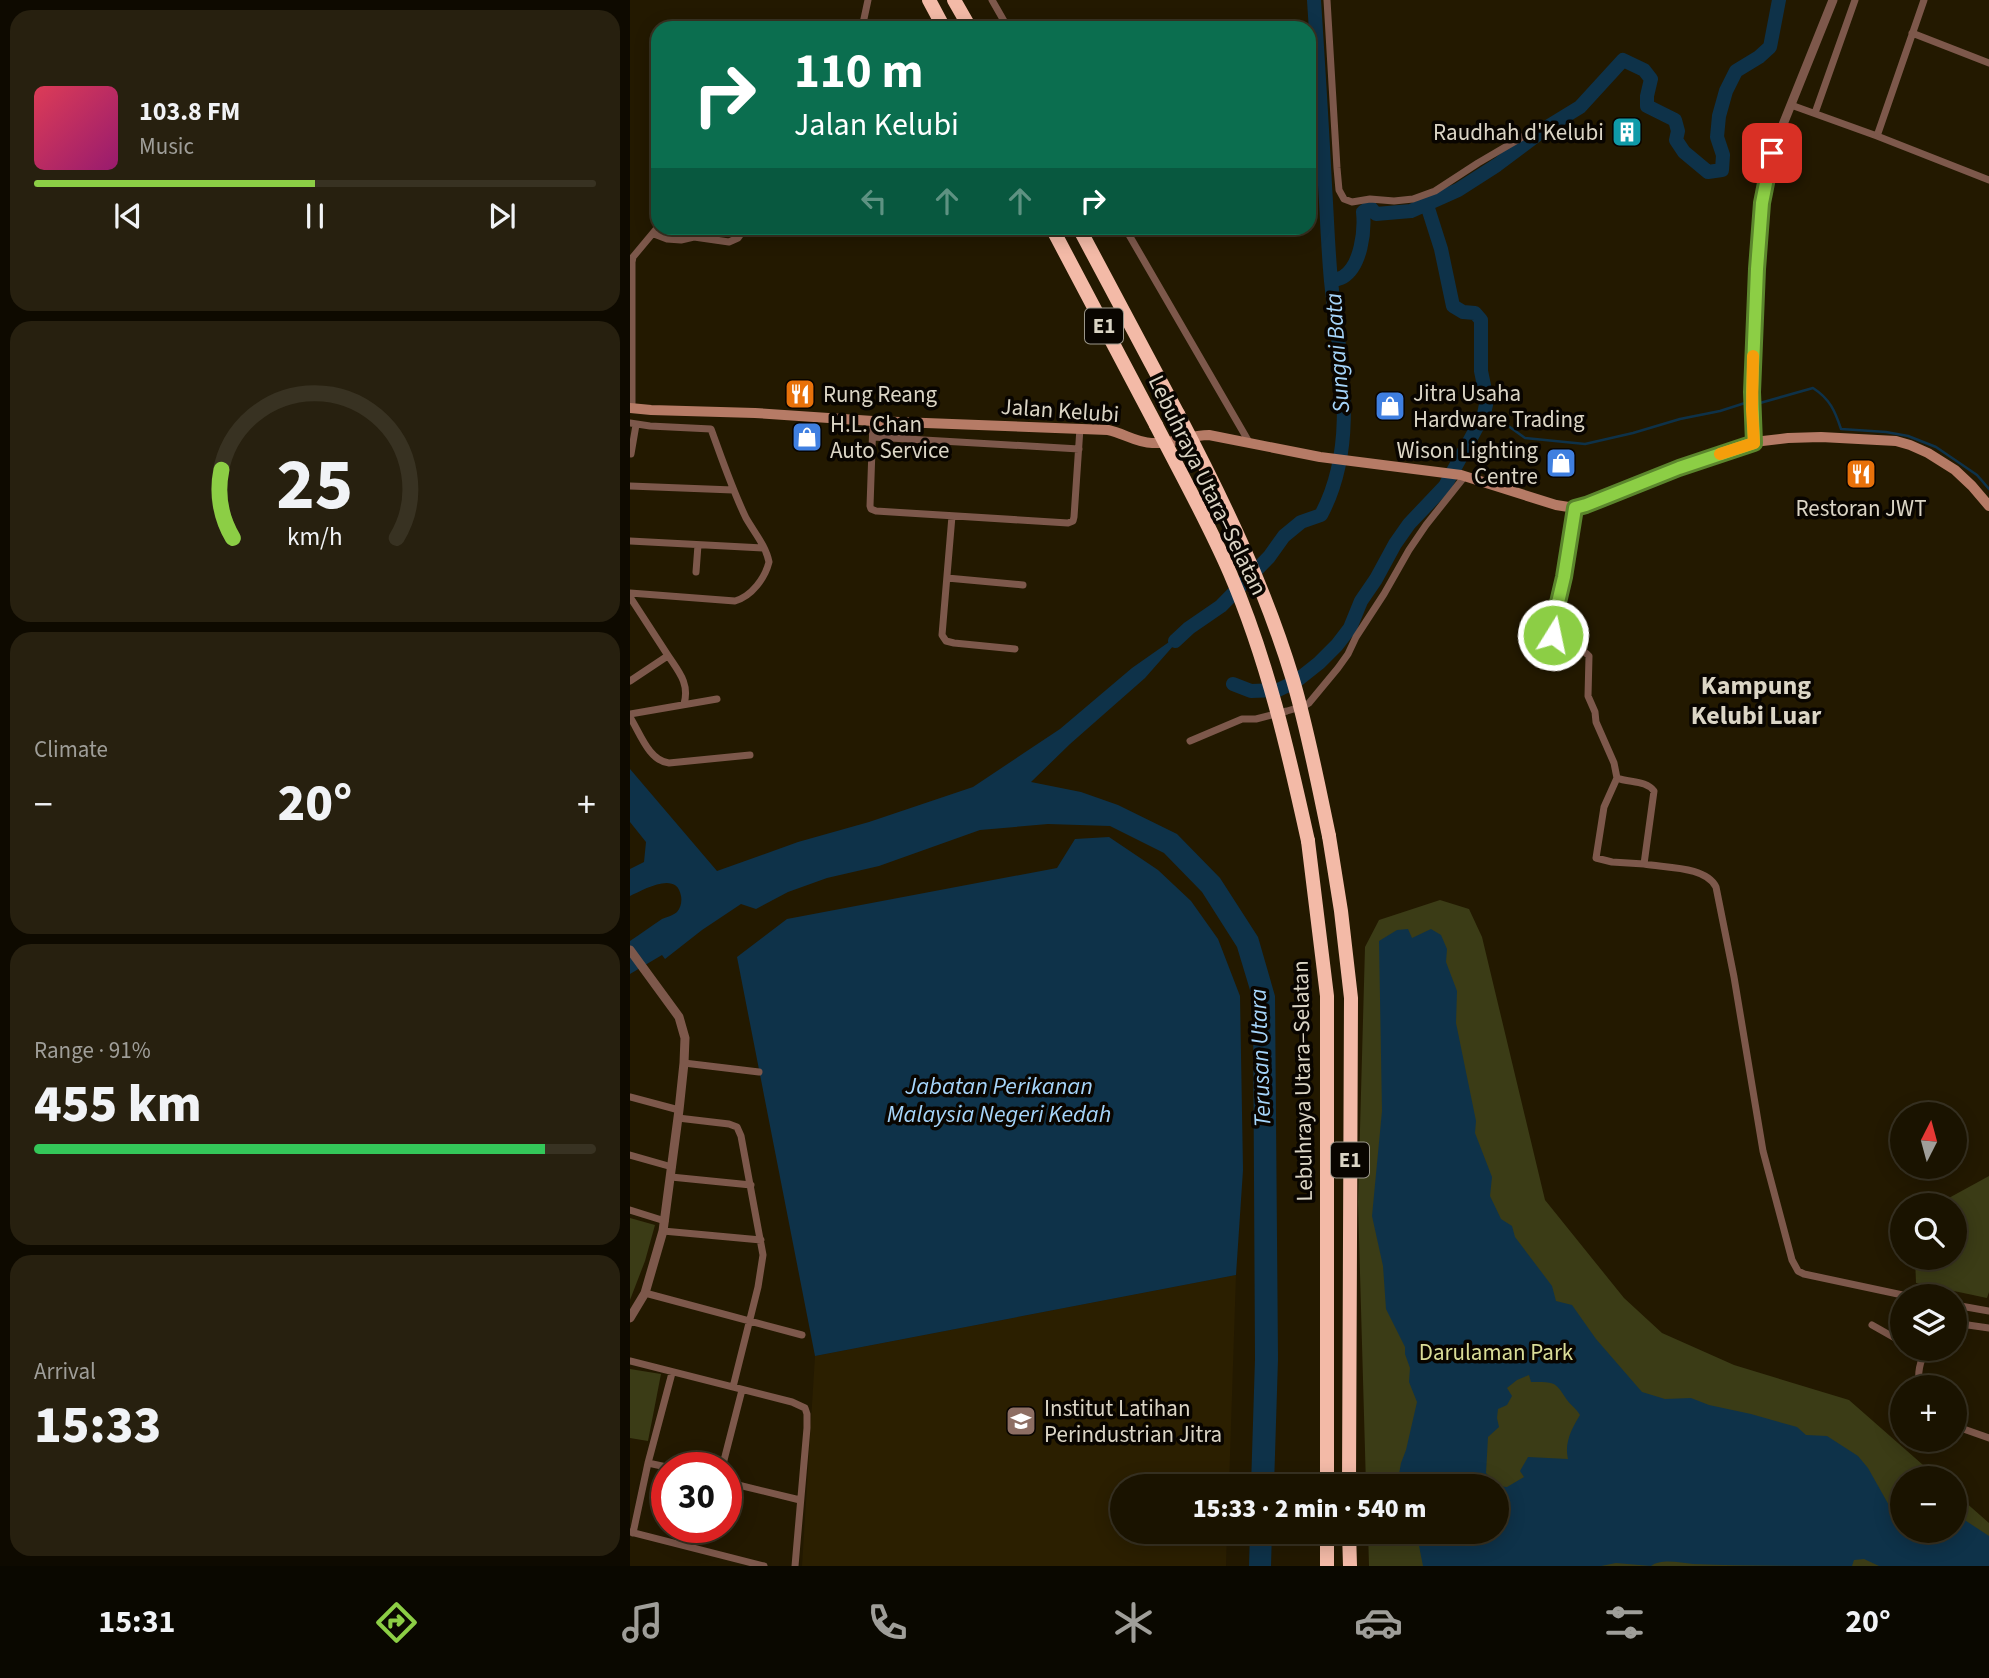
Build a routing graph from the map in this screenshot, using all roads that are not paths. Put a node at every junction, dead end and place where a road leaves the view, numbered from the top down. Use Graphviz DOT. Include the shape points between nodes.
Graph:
graph roads {
  1 [pos="868,0"];
  2 [pos="929,0"];
  3 [pos="954,0"];
  4 [pos="992,0"];
  5 [pos="1326,0"];
  6 [pos="1833,0"];
  7 [pos="1855,0"];
  8 [pos="1924,0"];
  9 [pos="864,21"];
  10 [pos="940,21"];
  11 [pos="966,21"];
  12 [pos="1004,21"];
  13 [pos="1912,33"];
  14 [pos="1989,63"];
  15 [pos="1791,105"];
  16 [pos="1815,113"];
  17 [pos="1536,129"];
  18 [pos="1877,136"];
  19 [pos="1989,180"];
  20 [pos="652,235"];
  21 [pos="662,235"];
  22 [pos="740,235"];
  23 [pos="1056,235"];
  24 [pos="1083,235"];
  25 [pos="1129,235"];
  26 [pos="631,408"];
  27 [pos="651,410"];
  28 [pos="873,421"];
  29 [pos="633,424"];
  30 [pos="650,426"];
  31 [pos="1080,428"];
  32 [pos="873,437"];
  33 [pos="1249,442"];
  34 [pos="1754,443"];
  35 [pos="1079,449"];
  36 [pos="631,454"];
  37 [pos="1463,476"];
  38 [pos="630,486"];
  39 [pos="733,490"];
  40 [pos="1989,506"];
  41 [pos="1575,508"];
  42 [pos="952,516"];
  43 [pos="630,541"];
  44 [pos="698,544"];
  45 [pos="763,548"];
  46 [pos="696,572"];
  47 [pos="947,578"];
  48 [pos="1023,585"];
  49 [pos="630,595"];
  50 [pos="1015,649"];
  51 [pos="667,654"];
  52 [pos="630,681"];
  53 [pos="717,699"];
  54 [pos="684,704"];
  55 [pos="630,715"];
  56 [pos="1189,741"];
  57 [pos="750,755"];
  58 [pos="1617,778"];
  59 [pos="1644,864"];
  60 [pos="630,950"];
  61 [pos="684,1063"];
  62 [pos="759,1072"];
  63 [pos="630,1097"];
  64 [pos="679,1114"];
  65 [pos="630,1155"];
  66 [pos="672,1167"];
  67 [pos="671,1177"];
  68 [pos="751,1185"];
  69 [pos="630,1210"];
  70 [pos="666,1221"];
  71 [pos="663,1231"];
  72 [pos="761,1240"];
  73 [pos="1890,1292"];
  74 [pos="645,1293"];
  75 [pos="1967,1307"];
  76 [pos="1989,1311"];
  77 [pos="630,1318"];
  78 [pos="750,1321"];
  79 [pos="1871,1325"];
  80 [pos="1967,1325"];
  81 [pos="1989,1328"];
  82 [pos="802,1335"];
  83 [pos="1890,1335"];
  84 [pos="630,1361"];
  85 [pos="672,1373"];
  86 [pos="733,1387"];
  87 [pos="742,1390"];
  88 [pos="1967,1430"];
  89 [pos="1989,1438"];
  90 [pos="726,1452"];
  91 [pos="648,1463"];
  92 [pos="651,1464"];
  93 [pos="1327,1474"];
  94 [pos="1349,1474"];
  95 [pos="742,1486"];
  96 [pos="800,1500"];
  97 [pos="631,1532"];
  98 [pos="1327,1544"];
  99 [pos="1349,1544"];
  100 [pos="764,1566"];
  101 [pos="796,1566"];
  102 [pos="1327,1566"];
  103 [pos="1350,1566"];
  1 -- 9 [label="street"];
  2 -- 10 [label="highway"];
  3 -- 11 [label="highway"];
  4 -- 12 [label="street"];
  5 -- 17 [label="street" via="1337,168 1344,199 1394,201 1435,191"];
  6 -- 15 [label="street"];
  7 -- 16 [label="street"];
  8 -- 13 [label="street"];
  13 -- 14 [label="street"];
  13 -- 18 [label="street"];
  15 -- 16 [label="street"];
  15 -- 34 [label="street" via="1772,153 1762,203 1753,350"];
  16 -- 18 [label="street"];
  18 -- 19 [label="street"];
  20 -- 26 [label="street" via="632,262"];
  21 -- 22 [label="street" via="729,242"];
  23 -- 93 [label="highway, Lebuhraya Utara–Selatan / E1, bridge" via="1230,574 1268,677 1308,841 1327,996"];
  24 -- 94 [label="highway, Lebuhraya Utara–Selatan / E1, bridge" via="1220,497 1272,618 1293,680 1329,836 1351,998"];
  25 -- 33 [label="street"];
  26 -- 27 [label="main road, Jalan Kelubi"];
  27 -- 28 [label="main road, Jalan Kelubi"];
  27 -- 30 [label="street"];
  28 -- 31 [label="main road, Jalan Kelubi"];
  28 -- 32 [label="street"];
  29 -- 30 [label="street"];
  29 -- 36 [label="street"];
  30 -- 39 [label="street" via="711,429"];
  31 -- 33 [label="main road, Jalan Kelubi" via="1121,433 1149,443 1199,435"];
  31 -- 35 [label="street"];
  32 -- 35 [label="street"];
  32 -- 42 [label="street" via="871,509"];
  33 -- 37 [label="main road, Jalan Kelubi" via="1320,457"];
  34 -- 40 [label="main road" via="1805,437 1896,441 1950,467"];
  34 -- 41 [label="main road"];
  35 -- 42 [label="street" via="1073,521"];
  37 -- 41 [label="main road, Jalan Kelubi"];
  37 -- 56 [label="street" via="1426,525 1348,654 1309,703 1242,719"];
  38 -- 39 [label="street"];
  39 -- 45 [label="street"];
  41 -- 58 [label="street" via="1552,633 1589,656 1588,696"];
  42 -- 47 [label="street"];
  43 -- 44 [label="street"];
  44 -- 45 [label="street"];
  44 -- 46 [label="street"];
  45 -- 49 [label="street" via="769,566 741,599"];
  47 -- 48 [label="street"];
  47 -- 50 [label="street" via="946,640"];
  49 -- 51 [label="street"];
  51 -- 52 [label="street"];
  51 -- 54 [label="street" via="685,681"];
  53 -- 54 [label="street"];
  54 -- 55 [label="street"];
  55 -- 57 [label="street" via="660,762"];
  58 -- 59 [label="street" via="1654,791"];
  58 -- 59 [label="street" via="1604,807 1596,858"];
  59 -- 73 [label="street" via="1699,873 1711,878 1716,887 1763,1151 1795,1266 1804,1274"];
  60 -- 61 [label="street" via="679,1017 685,1038"];
  61 -- 62 [label="street"];
  61 -- 64 [label="street"];
  63 -- 64 [label="street"];
  64 -- 66 [label="street"];
  64 -- 68 [label="street" via="737,1127"];
  65 -- 66 [label="street"];
  66 -- 67 [label="street"];
  67 -- 68 [label="street"];
  67 -- 70 [label="street"];
  68 -- 72 [label="street"];
  69 -- 70 [label="street"];
  70 -- 71 [label="street"];
  71 -- 72 [label="street"];
  71 -- 74 [label="street"];
  72 -- 78 [label="street" via="762,1269"];
  74 -- 77 [label="street"];
  74 -- 78 [label="street"];
  75 -- 76 [label="street"];
  78 -- 82 [label="street"];
  78 -- 86 [label="street"];
  79 -- 83 [label="street"];
  80 -- 81 [label="street"];
  84 -- 85 [label="street"];
  85 -- 86 [label="street"];
  85 -- 91 [label="street"];
  86 -- 87 [label="street"];
  87 -- 90 [label="street"];
  87 -- 96 [label="street" via="805,1408"];
  88 -- 89 [label="street"];
  91 -- 92 [label="street"];
  91 -- 97 [label="street"];
  95 -- 96 [label="street"];
  96 -- 101 [label="street"];
  97 -- 100 [label="street"];
  98 -- 102 [label="highway"];
  99 -- 103 [label="highway"];
}
